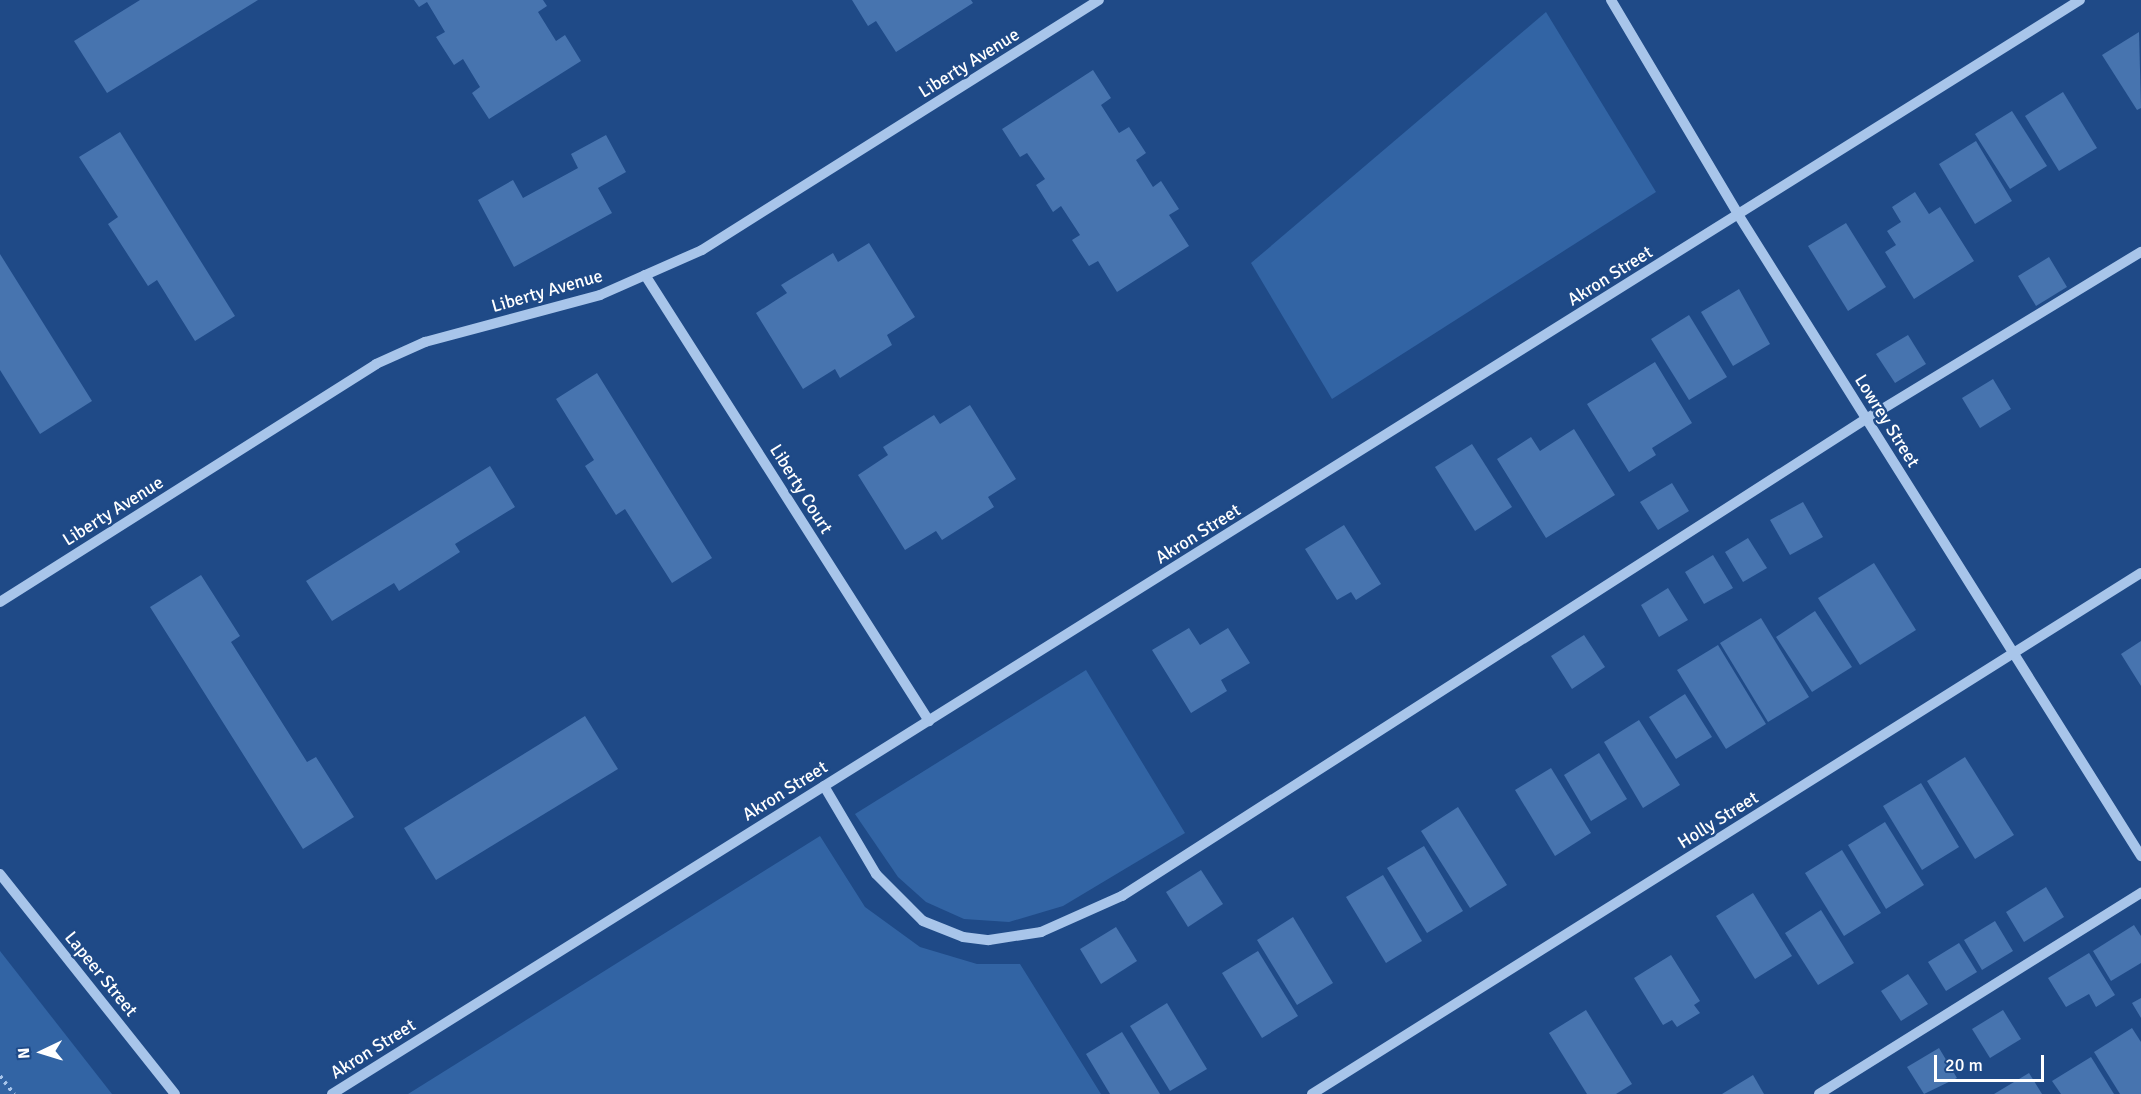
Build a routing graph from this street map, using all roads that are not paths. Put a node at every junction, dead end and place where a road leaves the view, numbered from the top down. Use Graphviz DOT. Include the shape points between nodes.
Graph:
graph roads {
  1 [pos="1099,0"];
  2 [pos="1611,0"];
  3 [pos="2080,0"];
  4 [pos="1739,216"];
  5 [pos="2141,252"];
  6 [pos="645,275"];
  7 [pos="1866,419"];
  8 [pos="2141,573"];
  9 [pos="0,602"];
  10 [pos="2013,653"];
  11 [pos="929,721"];
  12 [pos="824,786"];
  13 [pos="2141,856"];
  14 [pos="0,874"];
  15 [pos="2141,893"];
  16 [pos="175,1094"];
  17 [pos="332,1094"];
  18 [pos="1312,1094"];
  19 [pos="1819,1094"];
  1 -- 6 [label="street, Liberty Avenue" via="702,250"];
  2 -- 4 [label="street, Lowrey Street"];
  3 -- 4 [label="street, Akron Street"];
  4 -- 7 [label="street, Lowrey Street"];
  4 -- 11 [label="street, Akron Street"];
  5 -- 7 [label="street"];
  6 -- 9 [label="street, Liberty Avenue" via="600,295 425,342 376,364"];
  6 -- 11 [label="street, Liberty Court"];
  7 -- 10 [label="street, Lowrey Street"];
  7 -- 12 [label="street" via="1122,896 1041,932 988,940 963,937 923,921 876,874"];
  8 -- 10 [label="street, Holly Street"];
  10 -- 13 [label="street, Lowrey Street"];
  10 -- 18 [label="street, Holly Street"];
  11 -- 12 [label="street, Akron Street"];
  12 -- 17 [label="street, Akron Street"];
  14 -- 16 [label="street, Lapeer Street"];
  15 -- 19 [label="street"];
}
